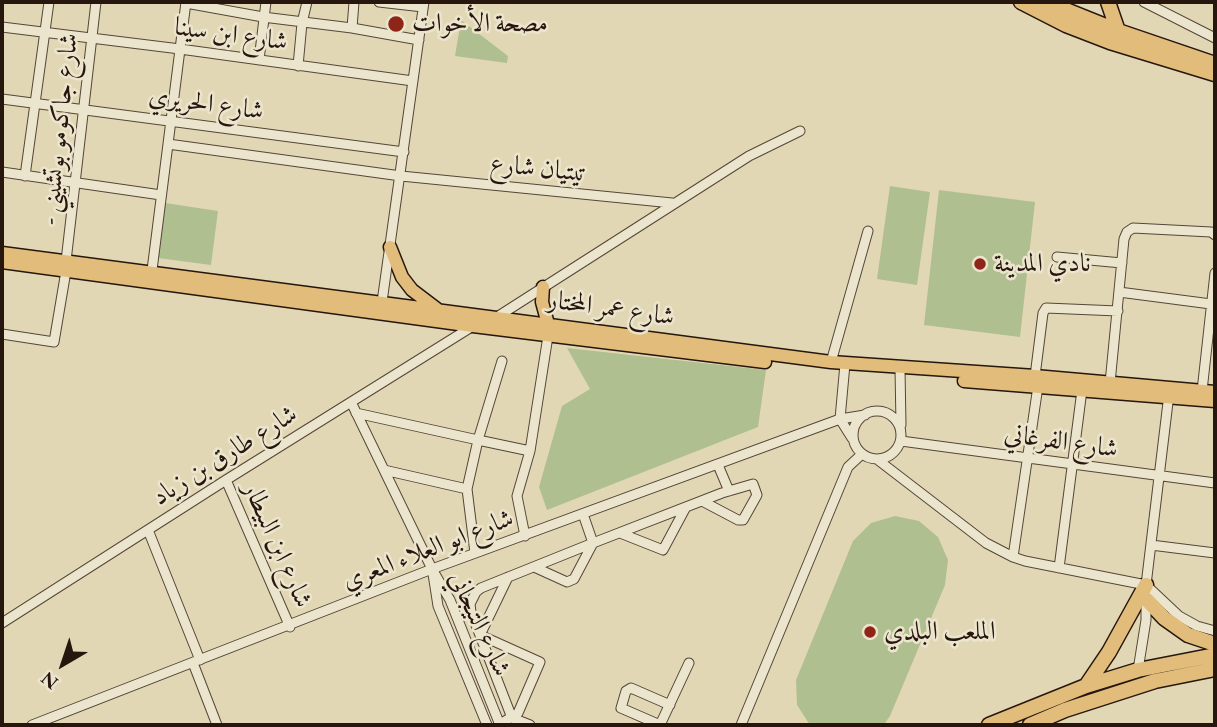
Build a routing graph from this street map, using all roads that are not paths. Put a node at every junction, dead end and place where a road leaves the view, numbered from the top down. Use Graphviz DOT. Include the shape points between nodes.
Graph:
graph roads {
  1 [pos="49,2"];
  2 [pos="96,2"];
  3 [pos="186,2"];
  4 [pos="266,2"];
  5 [pos="307,2"];
  6 [pos="354,2"];
  7 [pos="379,2"];
  8 [pos="1021,2"];
  9 [pos="1046,2"];
  10 [pos="1084,2"];
  11 [pos="1108,2"];
  12 [pos="1144,2"];
  13 [pos="424,4"];
  14 [pos="1078,16"];
  15 [pos="263,17"];
  16 [pos="302,23"];
  17 [pos="2,27"];
  18 [pos="352,28"];
  19 [pos="1118,31"];
  20 [pos="44,34"];
  21 [pos="92,38"];
  22 [pos="1215,38"];
  23 [pos="419,40"];
  24 [pos="180,49"];
  25 [pos="259,60"];
  26 [pos="1215,64"];
  27 [pos="298,66"];
  28 [pos="1215,74"];
  29 [pos="413,82"];
  30 [pos="2,99"];
  31 [pos="34,103"];
  32 [pos="86,110"];
  33 [pos="171,121"];
  34 [pos="800,131"];
  35 [pos="167,144"];
  36 [pos="404,152"];
  37 [pos="2,172"];
  38 [pos="25,176"];
  39 [pos="401,176"];
  40 [pos="76,183"];
  41 [pos="161,195"];
  42 [pos="672,203"];
  43 [pos="868,231"];
  44 [pos="1215,235"];
  45 [pos="390,247"];
  46 [pos="2,253"];
  47 [pos="1057,257"];
  48 [pos="2,262"];
  49 [pos="1122,264"];
  50 [pos="66,266"];
  51 [pos="1215,273"];
  52 [pos="151,277"];
  53 [pos="542,287"];
  54 [pos="1119,292"];
  55 [pos="1211,304"];
  56 [pos="381,309"];
  57 [pos="440,311"];
  58 [pos="1118,311"];
  59 [pos="497,317"];
  60 [pos="473,326"];
  61 [pos="548,330"];
  62 [pos="2,334"];
  63 [pos="502,361"];
  64 [pos="840,366"];
  65 [pos="900,372"];
  66 [pos="1037,381"];
  67 [pos="1110,383"];
  68 [pos="1082,390"];
  69 [pos="1209,392"];
  70 [pos="1169,393"];
  71 [pos="1215,401"];
  72 [pos="351,402"];
  73 [pos="356,413"];
  74 [pos="865,415"];
  75 [pos="840,419"];
  76 [pos="901,430"];
  77 [pos="478,440"];
  78 [pos="853,440"];
  79 [pos="901,441"];
  80 [pos="530,451"];
  81 [pos="862,454"];
  82 [pos="878,460"];
  83 [pos="1028,460"];
  84 [pos="718,465"];
  85 [pos="1073,465"];
  86 [pos="384,470"];
  87 [pos="1159,477"];
  88 [pos="226,480"];
  89 [pos="1215,483"];
  90 [pos="467,489"];
  91 [pos="729,491"];
  92 [pos="702,501"];
  93 [pos="686,507"];
  94 [pos="583,514"];
  95 [pos="148,530"];
  96 [pos="620,533"];
  97 [pos="525,536"];
  98 [pos="593,543"];
  99 [pos="1151,545"];
  100 [pos="1215,553"];
  101 [pos="475,554"];
  102 [pos="1013,557"];
  103 [pos="534,567"];
  104 [pos="1059,568"];
  105 [pos="432,569"];
  106 [pos="508,578"];
  107 [pos="1147,593"];
  108 [pos="2,623"];
  109 [pos="290,626"];
  110 [pos="1215,631"];
  111 [pos="480,635"];
  112 [pos="1215,644"];
  113 [pos="1215,655"];
  114 [pos="474,660"];
  115 [pos="197,662"];
  116 [pos="689,663"];
  117 [pos="462,665"];
  118 [pos="1215,669"];
  119 [pos="1139,670"];
  120 [pos="1086,686"];
  121 [pos="670,705"];
  122 [pos="1065,710"];
  123 [pos="512,718"];
  124 [pos="1013,720"];
  125 [pos="32,725"];
  126 [pos="217,725"];
  127 [pos="487,725"];
  128 [pos="500,725"];
  129 [pos="530,725"];
  130 [pos="660,725"];
  131 [pos="741,725"];
  132 [pos="989,725"];
  133 [pos="1030,725"];
  134 [pos="1050,725"];
  1 -- 20 [label="street"];
  2 -- 21 [label="street, - شارع جاكومو بوتشيني"];
  3 -- 15 [label="street"];
  3 -- 24 [label="street"];
  4 -- 15 [label="street"];
  5 -- 16 [label="street"];
  6 -- 18 [label="street"];
  7 -- 13 [label="street"];
  8 -- 28 [label="highway" via="1110,42"];
  9 -- 14 [label="highway"];
  10 -- 14 [label="highway"];
  11 -- 19 [label="highway"];
  12 -- 22 [label="street"];
  13 -- 23 [label="street"];
  14 -- 19 [label="highway"];
  15 -- 16 [label="street"];
  15 -- 25 [label="street"];
  16 -- 18 [label="street"];
  16 -- 27 [label="street"];
  17 -- 20 [label="street, شارع ابن سينا"];
  18 -- 23 [label="street"];
  19 -- 26 [label="highway"];
  20 -- 21 [label="street, شارع ابن سينا"];
  20 -- 31 [label="street"];
  21 -- 24 [label="street, شارع ابن سينا"];
  21 -- 32 [label="street, - شارع جاكومو بوتشيني"];
  23 -- 29 [label="street"];
  24 -- 25 [label="street, شارع ابن سينا"];
  24 -- 33 [label="street"];
  25 -- 27 [label="street, شارع ابن سينا"];
  27 -- 29 [label="street, شارع ابن سينا"];
  29 -- 36 [label="street"];
  30 -- 31 [label="street, شارع الحريري"];
  31 -- 32 [label="street, شارع الحريري"];
  31 -- 38 [label="street"];
  32 -- 33 [label="street, شارع الحريري"];
  32 -- 40 [label="street, - شارع جاكومو بوتشيني"];
  33 -- 35 [label="street"];
  33 -- 36 [label="street, شارع الحريري"];
  34 -- 42 [label="street"];
  35 -- 39 [label="street, تيتيان شارع"];
  35 -- 41 [label="street"];
  36 -- 39 [label="street"];
  37 -- 38 [label="street"];
  38 -- 40 [label="street"];
  39 -- 42 [label="street, تيتيان شارع"];
  39 -- 45 [label="street"];
  40 -- 41 [label="street"];
  40 -- 50 [label="street, - شارع جاكومو بوتشيني"];
  41 -- 52 [label="street"];
  42 -- 53 [label="street"];
  43 -- 64 [label="street"];
  44 -- 49 [label="street" via="1133,228 1124,239"];
  45 -- 56 [label="street"];
  45 -- 57 [label="main road" via="412,290"];
  46 -- 50 [label="main road, شارع عمر المختار"];
  47 -- 49 [label="street"];
  48 -- 50 [label="main road, شارع عمر المختار"];
  49 -- 54 [label="street"];
  50 -- 52 [label="main road, شارع عمر المختار"];
  50 -- 62 [label="street, - شارع جاكومو بوتشيني" via="54,342"];
  51 -- 55 [label="street"];
  52 -- 56 [label="main road, شارع عمر المختار"];
  53 -- 59 [label="street"];
  53 -- 61 [label="main road"];
  54 -- 55 [label="street"];
  54 -- 58 [label="street"];
  55 -- 69 [label="street"];
  56 -- 57 [label="main road, شارع عمر المختار"];
  56 -- 60 [label="main road, شارع عمر المختار"];
  57 -- 59 [label="main road, شارع عمر المختار"];
  58 -- 66 [label="street" via="1046,308"];
  58 -- 67 [label="street"];
  59 -- 61 [label="main road, شارع عمر المختار"];
  60 -- 61 [label="main road, شارع عمر المختار"];
  60 -- 72 [label="street, شارع طارق بن زياد"];
  61 -- 64 [label="main road, شارع عمر المختار"];
  61 -- 80 [label="street"];
  63 -- 77 [label="street"];
  64 -- 65 [label="main road, شارع عمر المختار"];
  64 -- 75 [label="street"];
  65 -- 66 [label="main road, شارع عمر المختار"];
  65 -- 76 [label="street"];
  66 -- 67 [label="main road, شارع عمر المختار"];
  66 -- 68 [label="main road, شارع عمر المختار"];
  66 -- 83 [label="street"];
  67 -- 70 [label="main road, شارع عمر المختار"];
  68 -- 70 [label="main road, شارع عمر المختار"];
  68 -- 85 [label="street"];
  69 -- 70 [label="main road, شارع عمر المختار"];
  70 -- 71 [label="main road, شارع عمر المختار"];
  70 -- 87 [label="street"];
  72 -- 73 [label="street"];
  72 -- 88 [label="street, شارع طارق بن زياد"];
  73 -- 77 [label="street"];
  73 -- 86 [label="street"];
  74 -- 75 [label="street, شارع ابو العلاء المعري"];
  74 -- 76 [label="street" via="887,413"];
  74 -- 78 [label="street" via="855,425"];
  75 -- 78 [label="street"];
  75 -- 84 [label="street, شارع ابو العلاء المعري"];
  76 -- 79 [label="street"];
  77 -- 80 [label="street"];
  77 -- 90 [label="street"];
  78 -- 81 [label="street"];
  79 -- 82 [label="street" via="890,456"];
  79 -- 83 [label="street, شارع الفرغاني"];
  80 -- 97 [label="street" via="517,496"];
  81 -- 82 [label="street"];
  81 -- 131 [label="street" via="848,467"];
  82 -- 102 [label="street" via="986,543"];
  83 -- 85 [label="street, شارع الفرغاني"];
  83 -- 102 [label="street"];
  84 -- 91 [label="street"];
  84 -- 94 [label="street, شارع ابو العلاء المعري"];
  85 -- 87 [label="street, شارع الفرغاني"];
  85 -- 104 [label="street"];
  86 -- 90 [label="street"];
  86 -- 105 [label="street"];
  87 -- 89 [label="street, شارع الفرغاني"];
  87 -- 99 [label="street"];
  88 -- 95 [label="street, شارع طارق بن زياد"];
  88 -- 109 [label="street, شارع ابن البيطار"];
  90 -- 101 [label="street"];
  91 -- 92 [label="street"];
  91 -- 92 [label="street" via="748,484 756,489 743,520"];
  92 -- 93 [label="street"];
  93 -- 96 [label="street"];
  93 -- 96 [label="street" via="663,550"];
  94 -- 97 [label="street, شارع ابو العلاء المعري"];
  94 -- 98 [label="street"];
  95 -- 108 [label="street, شارع طارق بن زياد"];
  95 -- 115 [label="street"];
  96 -- 98 [label="street"];
  97 -- 101 [label="street, شارع ابو العلاء المعري"];
  98 -- 103 [label="street"];
  98 -- 103 [label="street" via="571,582"];
  99 -- 100 [label="street"];
  99 -- 107 [label="street"];
  101 -- 105 [label="street, شارع ابو العلاء المعري"];
  102 -- 104 [label="street"];
  103 -- 106 [label="street"];
  104 -- 107 [label="street"];
  105 -- 109 [label="street, شارع ابو العلاء المعري"];
  105 -- 114 [label="street, شارع التيجاني"];
  105 -- 117 [label="street, شارع التيجاني" via="438,606"];
  106 -- 111 [label="street"];
  106 -- 111 [label="street" via="481,588 472,598 471,612"];
  107 -- 110 [label="street" via="1179,617"];
  107 -- 112 [label="highway" via="1164,618 1188,635"];
  107 -- 119 [label="street"];
  107 -- 120 [label="highway"];
  109 -- 115 [label="street, شارع ابو العلاء المعري"];
  111 -- 123 [label="street"];
  111 -- 123 [label="street" via="540,662"];
  113 -- 119 [label="highway"];
  114 -- 117 [label="street"];
  114 -- 128 [label="street, شارع التيجاني"];
  115 -- 125 [label="street, شارع ابو العلاء المعري"];
  115 -- 126 [label="street"];
  116 -- 121 [label="street"];
  117 -- 127 [label="street, شارع التيجاني"];
  118 -- 122 [label="highway" via="1155,681"];
  119 -- 120 [label="highway"];
  120 -- 124 [label="highway"];
  121 -- 130 [label="street"];
  121 -- 130 [label="street" via="631,688 625,691 621,708"];
  122 -- 133 [label="highway"];
  122 -- 134 [label="street"];
  123 -- 128 [label="street"];
  123 -- 129 [label="street"];
  124 -- 132 [label="highway"];
}
